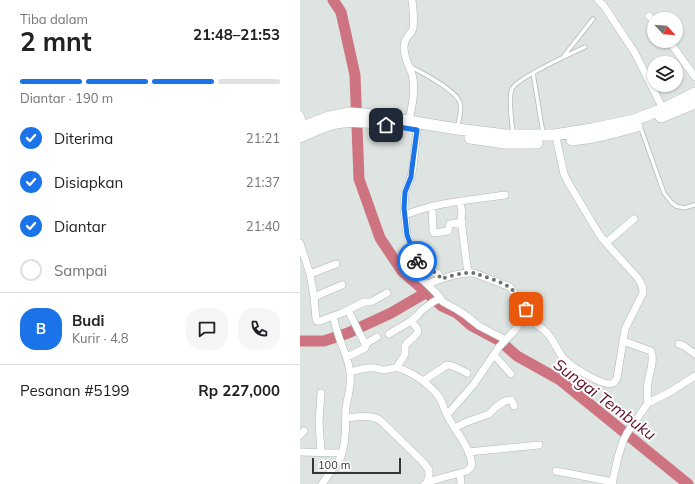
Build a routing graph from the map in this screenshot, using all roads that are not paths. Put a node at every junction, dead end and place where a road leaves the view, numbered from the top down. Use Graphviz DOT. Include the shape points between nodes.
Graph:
graph roads {
  1 [pos="412,0"];
  2 [pos="598,0"];
  3 [pos="593,19"];
  4 [pos="584,47"];
  5 [pos="674,48"];
  6 [pos="562,58"];
  7 [pos="408,65"];
  8 [pos="533,74"];
  9 [pos="695,77"];
  10 [pos="695,93"];
  11 [pos="695,103"];
  12 [pos="662,109"];
  13 [pos="300,115"];
  14 [pos="364,118"];
  15 [pos="410,121"];
  16 [pos="639,125"];
  17 [pos="457,129"];
  18 [pos="301,130"];
  19 [pos="417,130"];
  20 [pos="543,130"];
  21 [pos="513,131"];
  22 [pos="593,133"];
  23 [pos="557,142"];
  24 [pos="505,195"];
  25 [pos="460,201"];
  26 [pos="694,205"];
  27 [pos="432,206"];
  28 [pos="404,212"];
  29 [pos="634,219"];
  30 [pos="462,222"];
  31 [pos="300,243"];
  32 [pos="606,243"];
  33 [pos="336,264"];
  34 [pos="418,264"];
  35 [pos="469,272"];
  36 [pos="310,274"];
  37 [pos="441,279"];
  38 [pos="427,284"];
  39 [pos="342,285"];
  40 [pos="387,293"];
  41 [pos="314,297"];
  42 [pos="437,299"];
  43 [pos="348,310"];
  44 [pos="524,315"];
  45 [pos="333,316"];
  46 [pos="411,321"];
  47 [pos="389,334"];
  48 [pos="377,337"];
  49 [pos="623,341"];
  50 [pos="503,343"];
  51 [pos="364,344"];
  52 [pos="679,344"];
  53 [pos="695,354"];
  54 [pos="494,355"];
  55 [pos="347,357"];
  56 [pos="397,367"];
  57 [pos="350,372"];
  58 [pos="467,373"];
  59 [pos="511,374"];
  60 [pos="695,376"];
  61 [pos="424,381"];
  62 [pos="321,393"];
  63 [pos="648,403"];
  64 [pos="514,406"];
  65 [pos="447,415"];
  66 [pos="346,418"];
  67 [pos="455,428"];
  68 [pos="539,445"];
  69 [pos="300,452"];
  70 [pos="321,452"];
  71 [pos="468,452"];
  72 [pos="342,453"];
  73 [pos="556,471"];
  74 [pos="460,474"];
  75 [pos="426,483"];
  76 [pos="613,483"];
  77 [pos="322,484"];
  78 [pos="461,484"];
  1 -- 7 [label="street" via="412,31 404,44"];
  2 -- 12 [label="street" via="635,53"];
  3 -- 6 [label="lane"];
  4 -- 6 [label="lane"];
  5 -- 9 [label="street"];
  6 -- 8 [label="lane"];
  7 -- 15 [label="street" via="414,84"];
  7 -- 17 [label="lane" via="459,99 461,106"];
  8 -- 20 [label="lane"];
  8 -- 21 [label="lane" via="514,85 512,89 510,98"];
  10 -- 12 [label="highway"];
  11 -- 16 [label="highway"];
  12 -- 22 [label="highway"];
  13 -- 18 [label="street"];
  14 -- 15 [label="highway"];
  14 -- 18 [label="highway" via="349,117"];
  14 -- 19 [label="highway"];
  15 -- 17 [label="highway"];
  16 -- 22 [label="highway" via="615,132"];
  16 -- 26 [label="lane" via="664,192 676,206 684,208"];
  17 -- 21 [label="highway"];
  19 -- 23 [label="highway" via="505,143"];
  19 -- 28 [label="street" via="411,177 405,192"];
  20 -- 21 [label="highway"];
  20 -- 22 [label="highway" via="560,135"];
  22 -- 23 [label="highway"];
  23 -- 32 [label="street" via="564,174"];
  24 -- 25 [label="street"];
  25 -- 27 [label="street"];
  25 -- 30 [label="street"];
  27 -- 28 [label="street"];
  27 -- 30 [label="street" via="434,232 448,231 450,224"];
  28 -- 34 [label="street" via="407,235"];
  29 -- 32 [label="street"];
  30 -- 35 [label="street"];
  31 -- 36 [label="street"];
  32 -- 49 [label="street" via="642,283 643,288 640,300 625,329"];
  33 -- 36 [label="street"];
  34 -- 37 [label="street" via="438,274"];
  34 -- 38 [label="street" via="410,269"];
  35 -- 37 [label="street"];
  35 -- 44 [label="street" via="510,287 526,309"];
  36 -- 41 [label="street"];
  37 -- 38 [label="street"];
  38 -- 42 [label="street"];
  39 -- 41 [label="street"];
  40 -- 43 [label="street"];
  41 -- 45 [label="street" via="316,320"];
  42 -- 46 [label="street"];
  42 -- 50 [label="street" via="460,311"];
  43 -- 45 [label="street"];
  43 -- 51 [label="street"];
  44 -- 49 [label="street" via="551,337 564,359 585,375 609,384 616,380"];
  44 -- 50 [label="street"];
  45 -- 55 [label="street"];
  46 -- 47 [label="street"];
  46 -- 56 [label="street" via="418,332 405,346 405,354"];
  48 -- 51 [label="street"];
  49 -- 63 [label="street" via="652,351"];
  50 -- 54 [label="street"];
  51 -- 55 [label="street" via="365,348"];
  52 -- 53 [label="street"];
  54 -- 59 [label="street"];
  54 -- 65 [label="street" via="474,384"];
  55 -- 57 [label="street"];
  56 -- 57 [label="street" via="385,370 368,368"];
  56 -- 61 [label="street"];
  57 -- 66 [label="street"];
  58 -- 61 [label="street" via="446,365"];
  60 -- 63 [label="street"];
  61 -- 65 [label="street" via="438,396"];
  62 -- 70 [label="street"];
  63 -- 76 [label="street" via="623,441"];
  64 -- 67 [label="street" via="510,400 504,401 489,414"];
  65 -- 67 [label="street"];
  66 -- 72 [label="street"];
  66 -- 75 [label="street" via="373,417 381,421 429,470"];
  67 -- 71 [label="street"];
  68 -- 71 [label="street"];
  69 -- 70 [label="street"];
  70 -- 72 [label="street"];
  71 -- 74 [label="street" via="470,468"];
  72 -- 77 [label="street"];
  73 -- 76 [label="street"];
  74 -- 75 [label="street"];
  74 -- 78 [label="street"];
}
